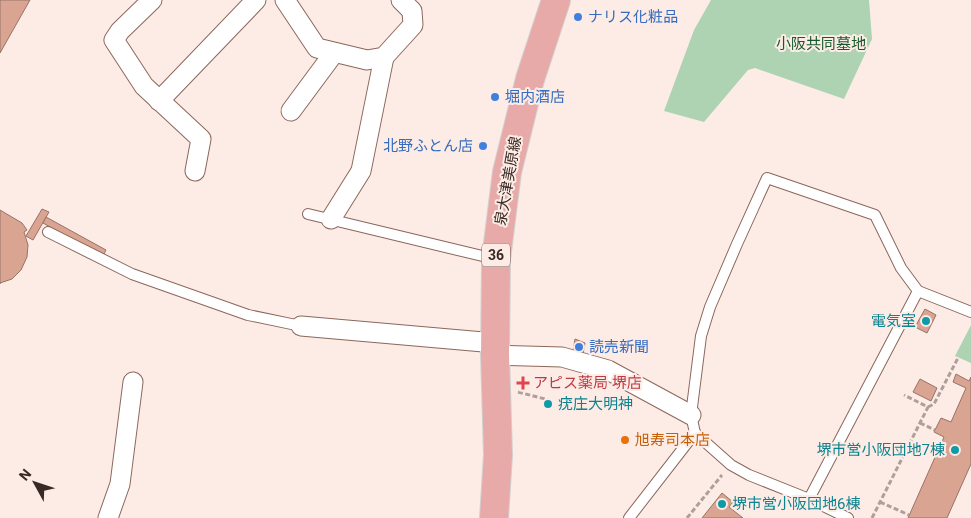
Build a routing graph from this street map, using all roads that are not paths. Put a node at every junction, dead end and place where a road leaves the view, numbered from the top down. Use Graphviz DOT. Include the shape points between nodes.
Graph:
graph roads {
  1 [pos="152,0"];
  2 [pos="256,0"];
  3 [pos="285,0"];
  4 [pos="401,0"];
  5 [pos="556,0"];
  6 [pos="334,53"];
  7 [pos="384,56"];
  8 [pos="159,101"];
  9 [pos="291,111"];
  10 [pos="195,171"];
  11 [pos="308,214"];
  12 [pos="331,220"];
  13 [pos="48,232"];
  14 [pos="496,259"];
  15 [pos="918,291"];
  16 [pos="971,312"];
  17 [pos="301,326"];
  18 [pos="495,349"];
  19 [pos="133,382"];
  20 [pos="693,424"];
  21 [pos="809,499"];
  22 [pos="108,518"];
  23 [pos="494,518"];
  24 [pos="629,518"];
  25 [pos="848,518"];
  1 -- 8 [label="street" via="114,40 144,86"];
  2 -- 8 [label="street"];
  3 -- 6 [label="street" via="317,48"];
  4 -- 7 [label="street" via="412,11 413,25"];
  5 -- 14 [label="main road, 泉大津美原線 / 36" via="530,79 507,172"];
  6 -- 7 [label="street" via="366,60"];
  6 -- 9 [label="street"];
  7 -- 12 [label="street" via="361,172"];
  8 -- 10 [label="street" via="201,139"];
  11 -- 12 [label="lane"];
  12 -- 14 [label="lane"];
  13 -- 17 [label="lane" via="132,274 248,315"];
  14 -- 18 [label="main road, 泉大津美原線 / 36"];
  15 -- 16 [label="lane"];
  15 -- 20 [label="lane" via="901,268 875,215 767,178 710,307 702,336"];
  15 -- 21 [label="lane"];
  17 -- 18 [label="street"];
  18 -- 20 [label="street" via="562,358 608,370"];
  18 -- 23 [label="main road, 泉大津美原線 / 36" via="498,455"];
  19 -- 22 [label="street" via="120,484"];
  20 -- 21 [label="lane" via="731,465"];
  20 -- 24 [label="lane"];
  21 -- 25 [label="lane"];
}
